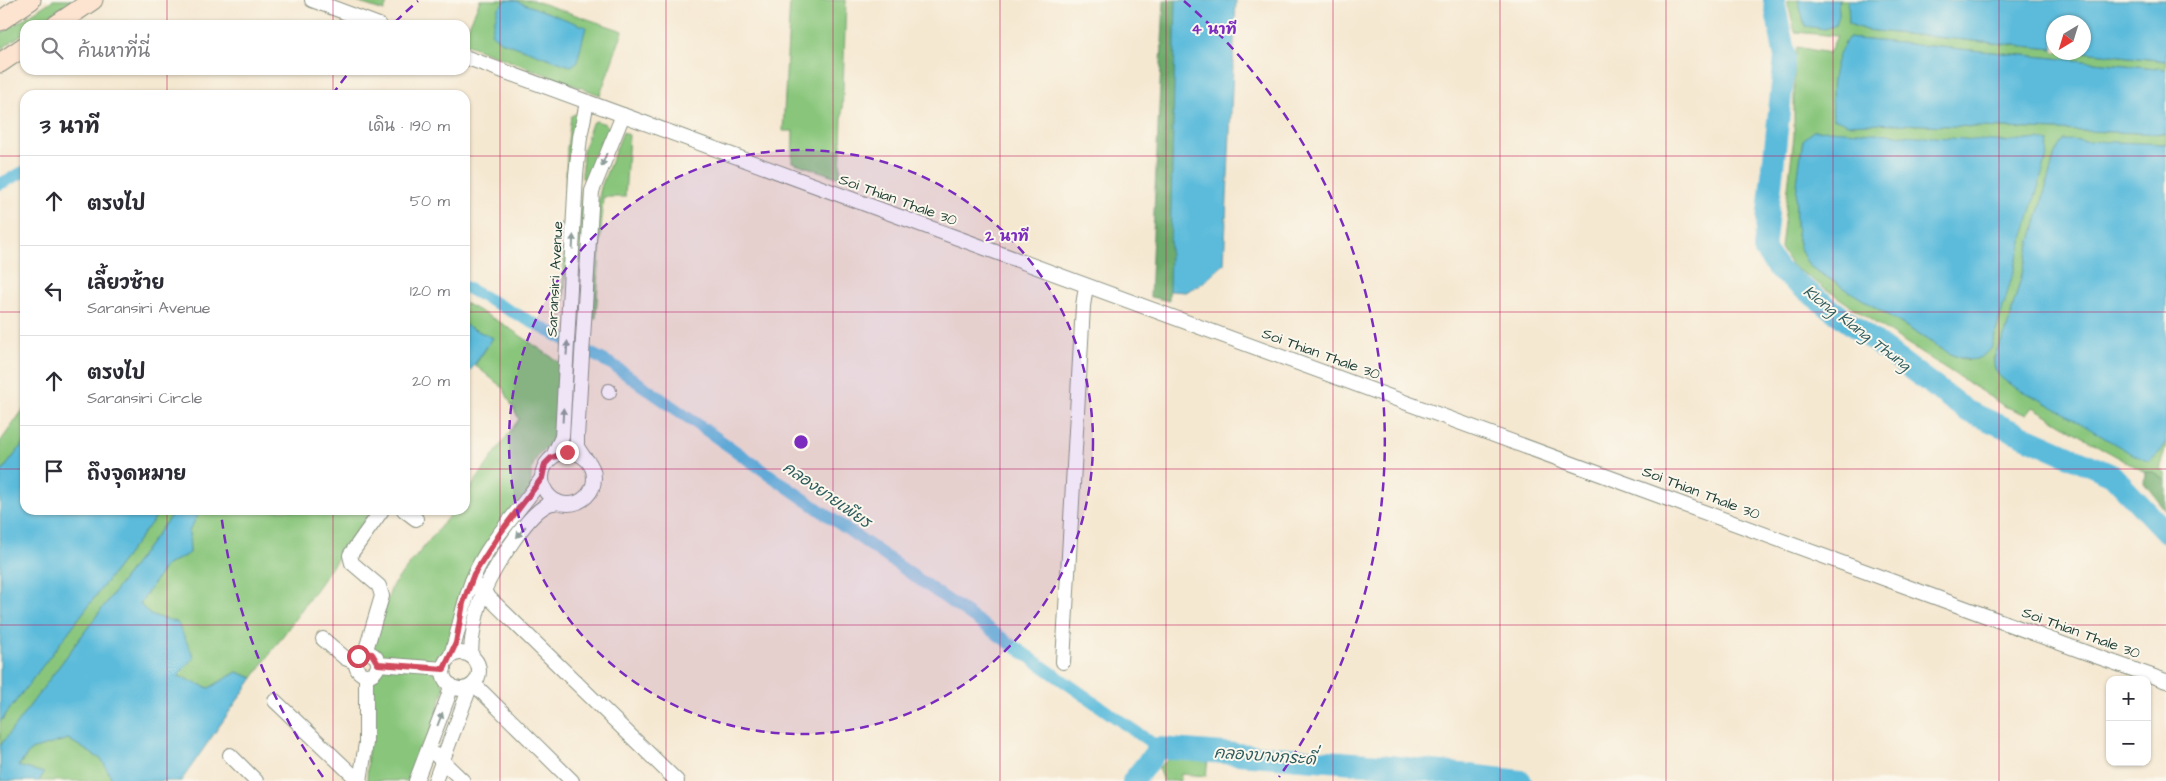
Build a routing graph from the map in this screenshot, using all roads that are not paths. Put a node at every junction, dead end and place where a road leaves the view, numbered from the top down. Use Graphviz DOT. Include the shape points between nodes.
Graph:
graph roads {
  1 [pos="32,0"];
  2 [pos="93,0"];
  3 [pos="312,0"];
  4 [pos="63,20"];
  5 [pos="366,20"];
  6 [pos="0,21"];
  7 [pos="20,49"];
  8 [pos="470,59"];
  9 [pos="0,63"];
  10 [pos="587,102"];
  11 [pos="623,115"];
  12 [pos="596,180"];
  13 [pos="576,181"];
  14 [pos="571,270"];
  15 [pos="588,272"];
  16 [pos="1086,286"];
  17 [pos="553,456"];
  18 [pos="583,456"];
  19 [pos="542,478"];
  20 [pos="558,502"];
  21 [pos="379,515"];
  22 [pos="411,515"];
  23 [pos="416,519"];
  24 [pos="472,581"];
  25 [pos="484,592"];
  26 [pos="323,639"];
  27 [pos="472,656"];
  28 [pos="360,658"];
  29 [pos="1063,662"];
  30 [pos="447,663"];
  31 [pos="378,664"];
  32 [pos="366,675"];
  33 [pos="2166,680"];
  34 [pos="451,685"];
  35 [pos="472,685"];
  36 [pos="275,701"];
  37 [pos="429,747"];
  38 [pos="230,755"];
  39 [pos="442,761"];
  40 [pos="256,781"];
  41 [pos="360,781"];
  42 [pos="416,781"];
  43 [pos="435,781"];
  44 [pos="463,781"];
  45 [pos="572,781"];
  46 [pos="677,781"];
  1 -- 6 [label="main road"];
  2 -- 4 [label="main road"];
  3 -- 5 [label="street"];
  7 -- 9 [label="main road"];
  8 -- 10 [label="street, Soi Thian Thale 30"];
  10 -- 11 [label="street, Soi Thian Thale 30"];
  10 -- 13 [label="street, Saransiri Avenue"];
  11 -- 12 [label="street, one-way"];
  11 -- 16 [label="street, Soi Thian Thale 30"];
  12 -- 13 [label="street" via="590,186"];
  12 -- 15 [label="street" via="592,191"];
  14 -- 13 [label="street, Saransiri Avenue, one-way"];
  14 -- 15 [label="street"];
  17 -- 14 [label="street, Saransiri Avenue, one-way" via="562,437"];
  15 -- 18 [label="street" via="577,447"];
  16 -- 29 [label="street"];
  16 -- 33 [label="street, Soi Thian Thale 30"];
  17 -- 18 [label="street" via="567,452"];
  17 -- 19 [label="street" via="545,464"];
  18 -- 20 [label="street" via="589,462 594,478 589,494 576,503"];
  19 -- 20 [label="street" via="544,490"];
  19 -- 24 [label="street" via="488,551"];
  20 -- 25 [label="street, one-way" via="546,505 534,516 500,562"];
  21 -- 28 [label="street" via="350,556 352,563 379,586 382,596"];
  22 -- 23 [label="street"];
  24 -- 25 [label="street"];
  24 -- 30 [label="street" via="463,603 456,643"];
  25 -- 27 [label="street" via="471,646"];
  25 -- 46 [label="street"];
  26 -- 28 [label="street" via="345,658"];
  27 -- 30 [label="street" via="460,653"];
  27 -- 35 [label="street" via="479,672"];
  28 -- 31 [label="street" via="372,654"];
  28 -- 32 [label="street" via="357,670"];
  30 -- 31 [label="street"];
  30 -- 34 [label="street" via="445,679"];
  31 -- 32 [label="street" via="376,671"];
  32 -- 41 [label="street" via="366,743"];
  34 -- 35 [label="street" via="459,689"];
  37 -- 34 [label="street, one-way"];
  35 -- 39 [label="street"];
  35 -- 45 [label="street"];
  36 -- 41 [label="street"];
  37 -- 39 [label="street"];
  37 -- 42 [label="street"];
  38 -- 40 [label="street"];
  39 -- 43 [label="street"];
  39 -- 44 [label="street"];
}
